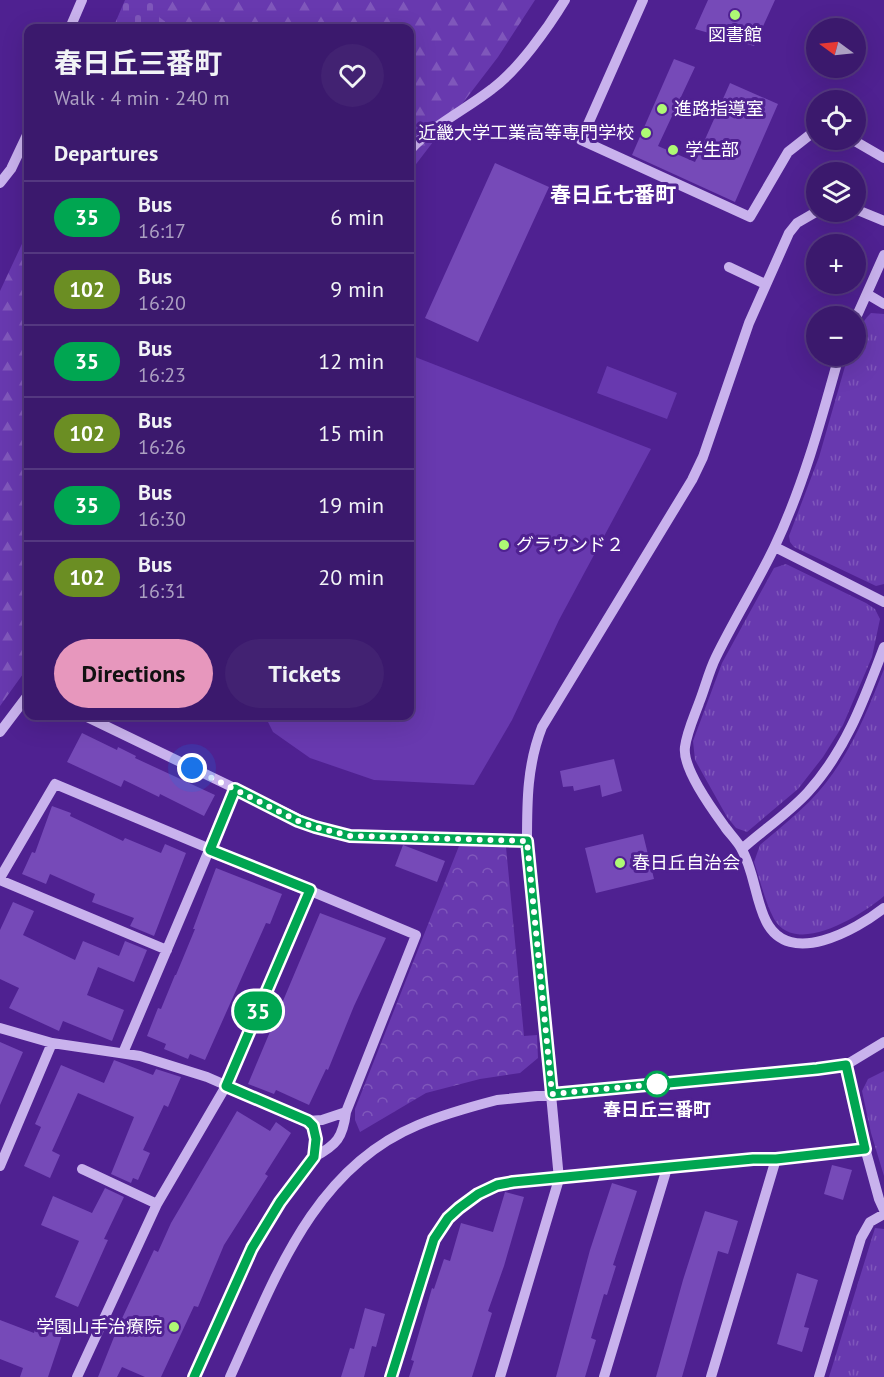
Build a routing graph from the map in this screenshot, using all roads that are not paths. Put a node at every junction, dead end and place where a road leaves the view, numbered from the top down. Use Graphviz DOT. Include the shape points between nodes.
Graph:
graph roads {
  1 [pos="82,0"];
  2 [pos="565,0"];
  3 [pos="643,0"];
  4 [pos="72,24"];
  5 [pos="806,138"];
  6 [pos="24,142"];
  7 [pos="414,146"];
  8 [pos="866,148"];
  9 [pos="884,158"];
  10 [pos="0,183"];
  11 [pos="866,214"];
  12 [pos="806,217"];
  13 [pos="884,221"];
  14 [pos="884,255"];
  15 [pos="729,267"];
  16 [pos="765,284"];
  17 [pos="867,294"];
  18 [pos="884,304"];
  19 [pos="861,306"];
  20 [pos="836,366"];
  21 [pos="775,547"];
  22 [pos="884,602"];
  23 [pos="884,647"];
  24 [pos="24,700"];
  25 [pos="93,720"];
  26 [pos="0,732"];
  27 [pos="235,789"];
  28 [pos="527,841"];
  29 [pos="742,849"];
  30 [pos="210,850"];
  31 [pos="0,879"];
  32 [pos="310,890"];
  33 [pos="884,908"];
  34 [pos="167,950"];
  35 [pos="0,1028"];
  36 [pos="884,1042"];
  37 [pos="52,1044"];
  38 [pos="123,1053"];
  39 [pos="846,1065"];
  40 [pos="226,1086"];
  41 [pos="552,1094"];
  42 [pos="346,1112"];
  43 [pos="308,1121"];
  44 [pos="865,1149"];
  45 [pos="314,1157"];
  46 [pos="776,1159"];
  47 [pos="0,1166"];
  48 [pos="667,1168"];
  49 [pos="82,1169"];
  50 [pos="559,1179"];
  51 [pos="156,1204"];
  52 [pos="884,1212"];
  53 [pos="77,1377"];
  54 [pos="194,1377"];
  55 [pos="230,1377"];
  56 [pos="391,1377"];
  57 [pos="500,1377"];
  58 [pos="604,1377"];
  59 [pos="711,1377"];
  60 [pos="819,1377"];
  1 -- 4 [label="street"];
  2 -- 7 [label="street" via="505,78"];
  3 -- 5 [label="street" via="581,140 750,217 788,152"];
  6 -- 10 [label="street"];
  8 -- 9 [label="street"];
  11 -- 13 [label="street"];
  12 -- 16 [label="street" via="789,232"];
  14 -- 17 [label="street"];
  15 -- 16 [label="street"];
  16 -- 28 [label="street" via="698,468 542,727 527,790"];
  17 -- 18 [label="street"];
  17 -- 19 [label="street"];
  20 -- 21 [label="street" via="811,455"];
  21 -- 22 [label="street"];
  21 -- 29 [label="street" via="715,659 685,748 687,763 706,800"];
  23 -- 29 [label="street" via="858,715 830,763 807,793"];
  24 -- 26 [label="street"];
  25 -- 27 [label="street"];
  27 -- 28 [label="street" via="298,821 350,836"];
  27 -- 30 [label="street"];
  28 -- 41 [label="street"];
  29 -- 33 [label="street" via="766,922 774,933 791,943 807,944 829,938"];
  30 -- 31 [label="street" via="55,784"];
  30 -- 32 [label="street"];
  30 -- 34 [label="street"];
  31 -- 34 [label="street"];
  32 -- 40 [label="street"];
  32 -- 42 [label="street" via="416,935"];
  34 -- 38 [label="street"];
  35 -- 37 [label="street"];
  36 -- 39 [label="street"];
  37 -- 38 [label="street"];
  37 -- 47 [label="street"];
  38 -- 40 [label="street"];
  39 -- 41 [label="street"];
  39 -- 44 [label="street"];
  40 -- 43 [label="street"];
  40 -- 51 [label="street"];
  41 -- 50 [label="street"];
  41 -- 55 [label="street" via="497,1100 461,1109 417,1125 359,1161 324,1197 292,1244"];
  42 -- 43 [label="street"];
  42 -- 45 [label="street" via="338,1140"];
  43 -- 45 [label="street" via="316,1139"];
  44 -- 46 [label="street"];
  44 -- 52 [label="street"];
  45 -- 54 [label="street" via="252,1248"];
  46 -- 48 [label="street"];
  46 -- 59 [label="street"];
  48 -- 50 [label="street"];
  48 -- 58 [label="street"];
  49 -- 51 [label="street"];
  50 -- 56 [label="street" via="497,1185 478,1194 448,1218 434,1239"];
  50 -- 57 [label="street"];
  51 -- 53 [label="street"];
  52 -- 60 [label="street" via="870,1222 861,1238"];
}
